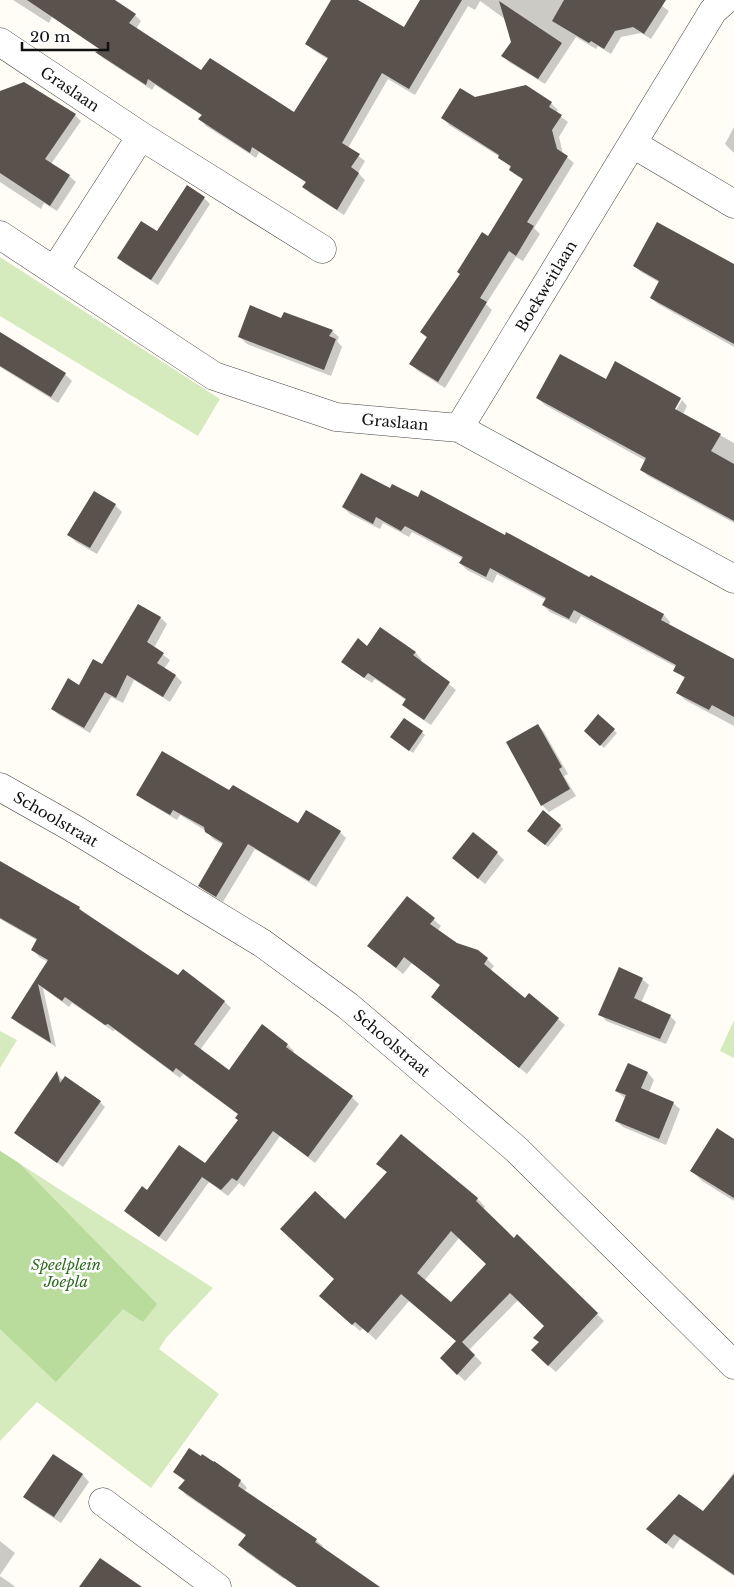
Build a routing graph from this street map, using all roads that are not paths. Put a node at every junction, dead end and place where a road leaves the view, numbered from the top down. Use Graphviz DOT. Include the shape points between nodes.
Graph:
graph roads {
  1 [pos="724,0"];
  2 [pos="0,42"];
  3 [pos="141,136"];
  4 [pos="633,144"];
  5 [pos="734,204"];
  6 [pos="0,235"];
  7 [pos="322,249"];
  8 [pos="55,270"];
  9 [pos="459,428"];
  10 [pos="734,579"];
  11 [pos="0,787"];
  12 [pos="734,1364"];
  13 [pos="103,1502"];
  14 [pos="189,1579"];
  15 [pos="217,1587"];
  1 -- 4 [label="street, Boekweitlaan" via="713,11"];
  2 -- 3 [label="street, Graslaan"];
  3 -- 7 [label="street, Graslaan"];
  3 -- 8 [label="street"];
  4 -- 5 [label="street"];
  4 -- 9 [label="street, Boekweitlaan"];
  6 -- 8 [label="street, Graslaan"];
  8 -- 9 [label="street, Graslaan" via="214,376 336,417"];
  9 -- 10 [label="street, Graslaan"];
  11 -- 12 [label="street, Schoolstraat" via="262,943 348,1006 516,1149"];
  13 -- 14 [label="street"];
  14 -- 15 [label="street"];
}
